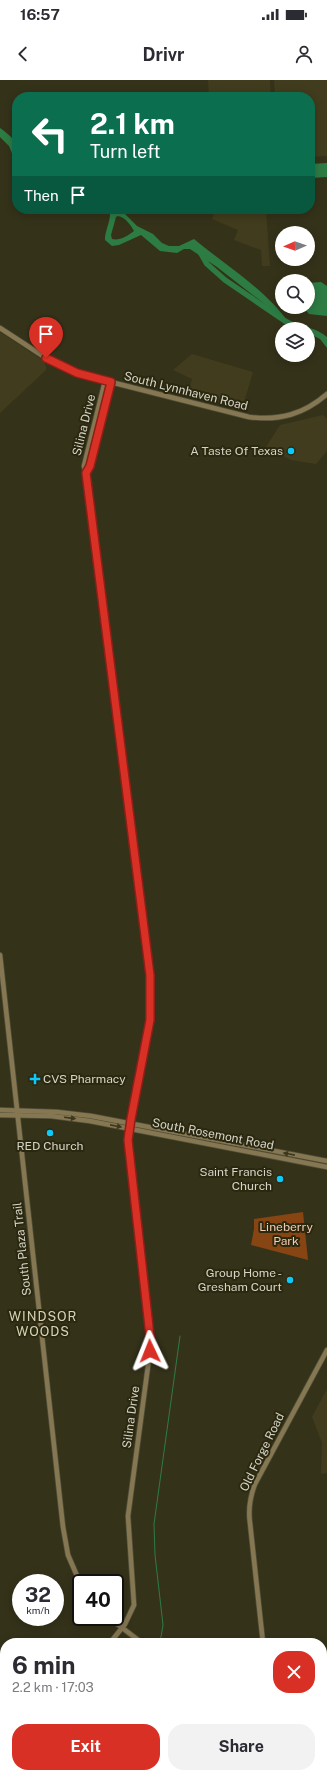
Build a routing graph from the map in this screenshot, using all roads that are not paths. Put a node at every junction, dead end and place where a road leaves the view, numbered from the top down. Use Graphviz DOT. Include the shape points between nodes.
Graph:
graph roads {
  1 [pos="0,328"];
  2 [pos="105,381"];
  3 [pos="111,382"];
  4 [pos="327,394"];
  5 [pos="86,473"];
  6 [pos="0,955"];
  7 [pos="0,1110"];
  8 [pos="17,1113"];
  9 [pos="0,1115"];
  10 [pos="129,1126"];
  11 [pos="327,1161"];
  12 [pos="327,1167"];
  13 [pos="327,1350"];
  14 [pos="76,1574"];
  15 [pos="119,1626"];
  16 [pos="122,1628"];
  17 [pos="114,1638"];
  18 [pos="135,1638"];
  19 [pos="262,1638"];
  1 -- 2 [label="street, South Lynnhaven Road" via="54,362 79,374"];
  2 -- 3 [label="street, South Lynnhaven Road"];
  2 -- 5 [label="street, Silina Drive" via="85,459"];
  3 -- 4 [label="street, South Lynnhaven Road" via="230,413 275,419 298,413"];
  3 -- 5 [label="street, Silina Drive" via="90,466"];
  5 -- 10 [label="street, Silina Drive" via="150,982 150,1020"];
  6 -- 8 [label="street, South Plaza Trail"];
  7 -- 8 [label="street, South Rosemont Road"];
  8 -- 9 [label="street, South Rosemont Road"];
  8 -- 10 [label="street, South Rosemont Road"];
  8 -- 14 [label="street, South Plaza Trail" via="63,1526 68,1555"];
  11 -- 10 [label="street, South Rosemont Road, one-way"];
  10 -- 12 [label="street, South Rosemont Road"];
  10 -- 16 [label="street, Silina Drive" via="128,1145 150,1344 128,1516 134,1600 130,1615"];
  13 -- 19 [label="street, Old Forge Road" via="250,1497 250,1523"];
  15 -- 16 [label="street"];
  16 -- 17 [label="street, Silina Drive"];
  16 -- 18 [label="street"];
}
